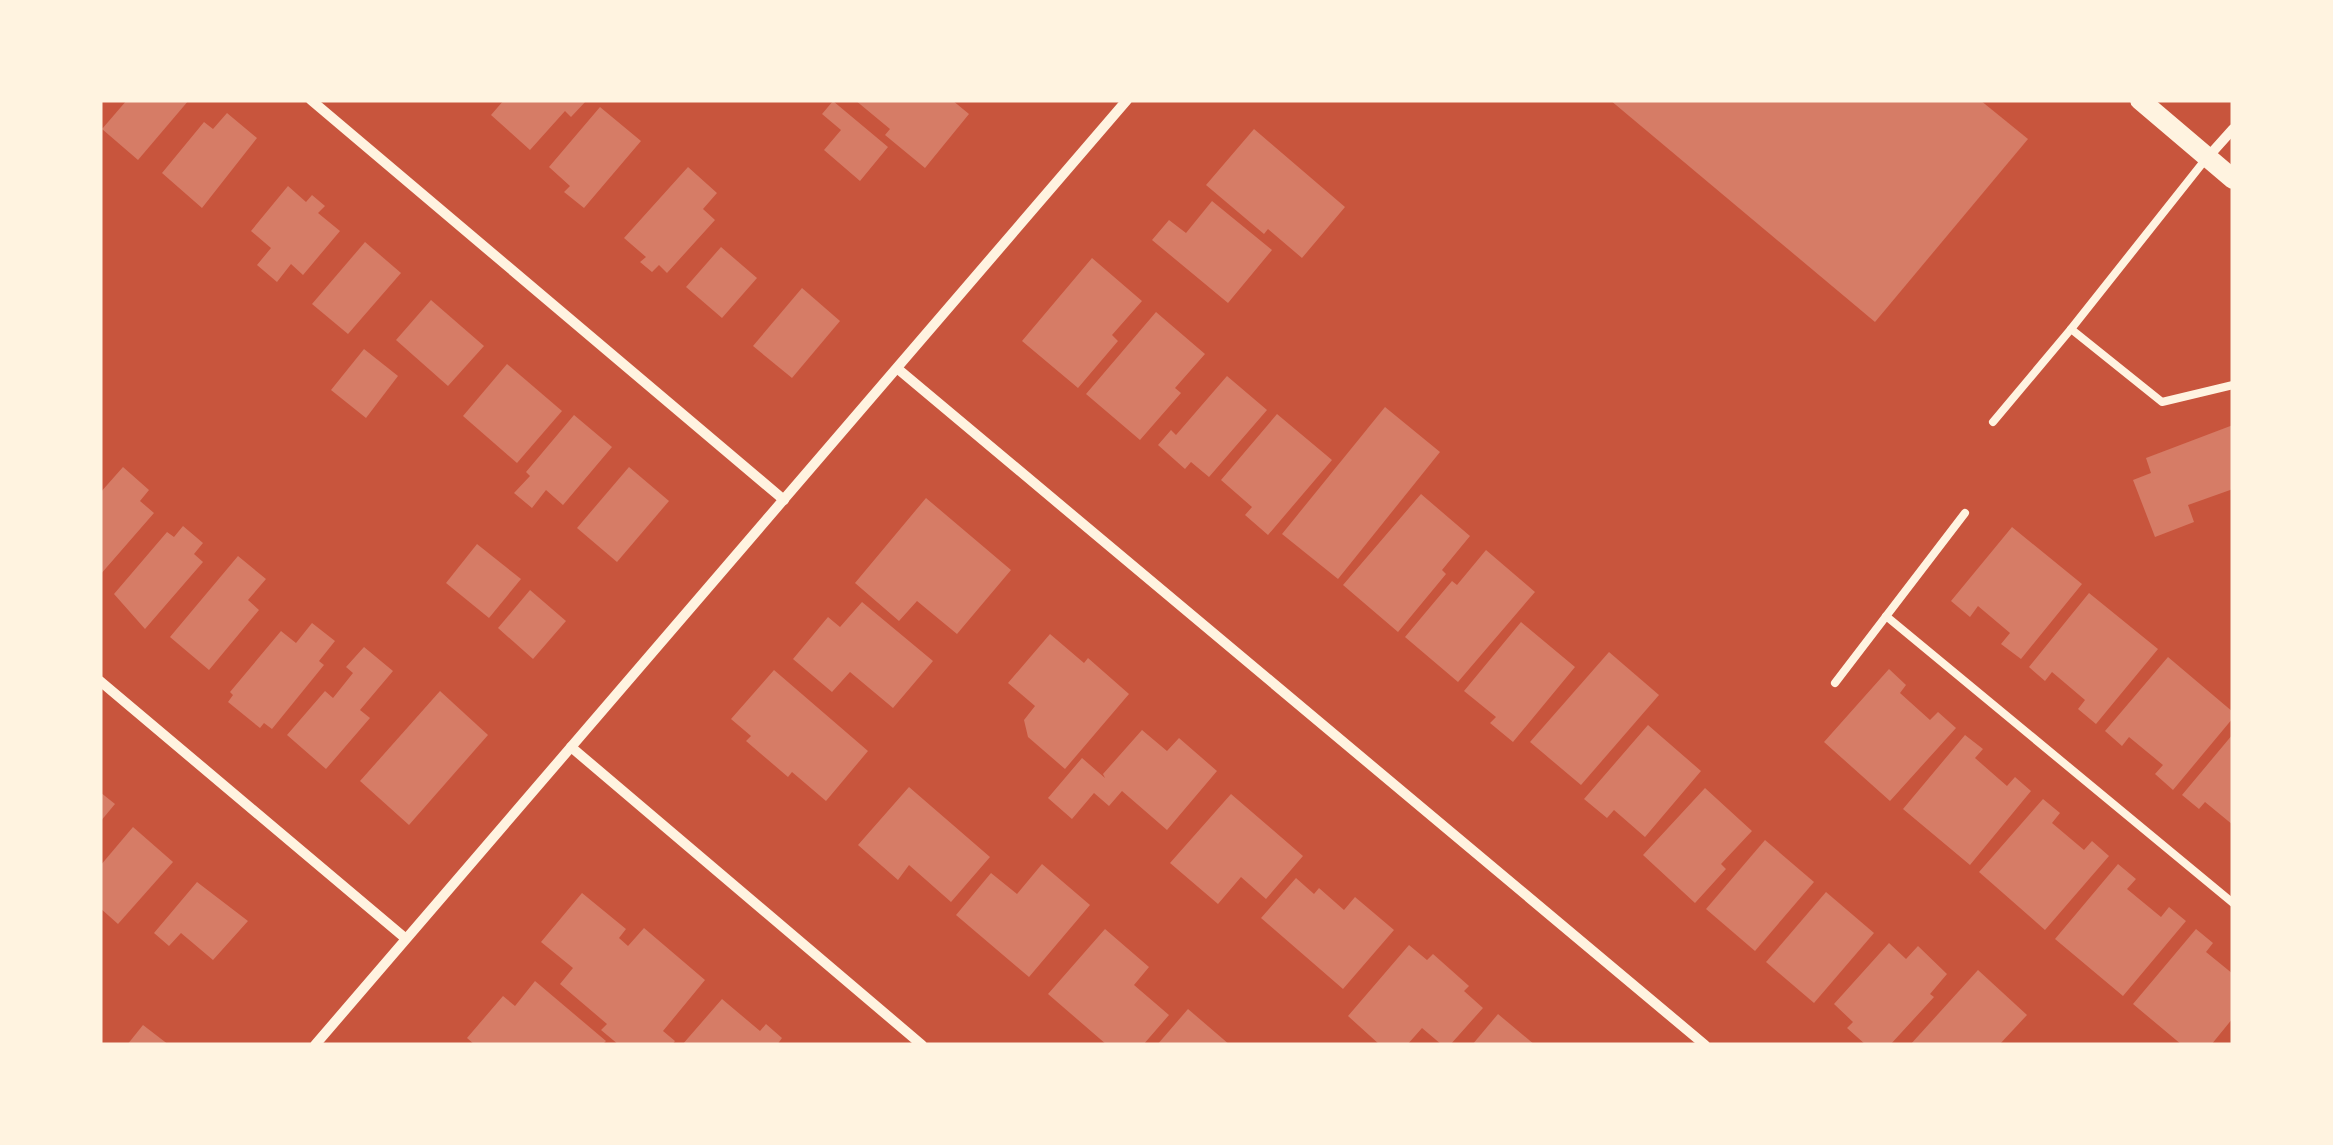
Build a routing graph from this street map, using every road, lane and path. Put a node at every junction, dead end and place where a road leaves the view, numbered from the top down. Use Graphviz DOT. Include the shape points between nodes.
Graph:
graph roads {
  1 [pos="312,100"];
  2 [pos="1128,100"];
  3 [pos="2140,100"];
  4 [pos="2233,129"];
  5 [pos="2207,158"];
  6 [pos="2233,180"];
  7 [pos="2071,329"];
  8 [pos="898,369"];
  9 [pos="2233,385"];
  10 [pos="1992,422"];
  11 [pos="784,500"];
  12 [pos="1965,513"];
  13 [pos="1886,616"];
  14 [pos="100,680"];
  15 [pos="1835,684"];
  16 [pos="571,747"];
  17 [pos="2233,903"];
  18 [pos="405,938"];
  19 [pos="314,1045"];
  20 [pos="922,1045"];
  21 [pos="1705,1045"];
  1 -- 11 [label="street"];
  2 -- 8 [label="street"];
  3 -- 5 [label="main road"];
  4 -- 5 [label="street"];
  5 -- 6 [label="main road"];
  5 -- 7 [label="lane"];
  7 -- 9 [label="lane" via="2162,402"];
  7 -- 10 [label="lane"];
  8 -- 11 [label="street"];
  8 -- 21 [label="street"];
  11 -- 16 [label="street"];
  12 -- 13 [label="lane"];
  13 -- 15 [label="lane"];
  13 -- 17 [label="lane"];
  14 -- 18 [label="street"];
  16 -- 18 [label="street"];
  16 -- 20 [label="street"];
  18 -- 19 [label="street"];
}
